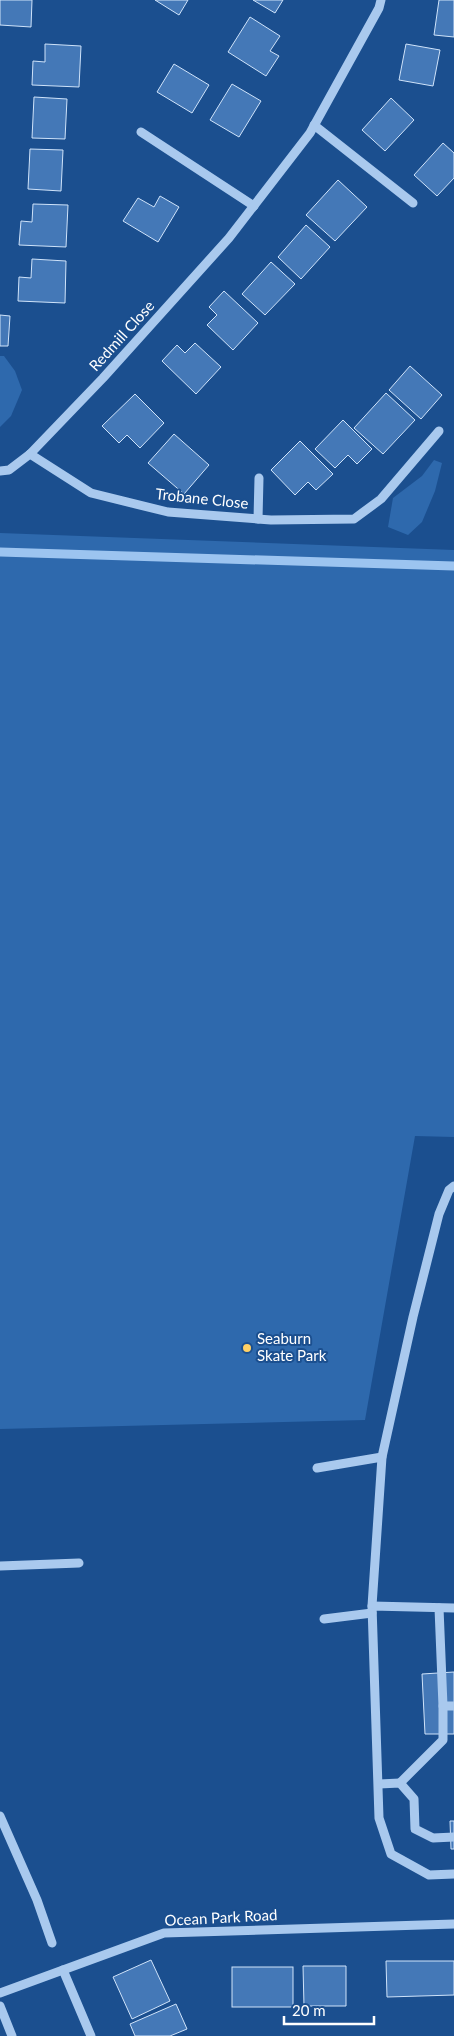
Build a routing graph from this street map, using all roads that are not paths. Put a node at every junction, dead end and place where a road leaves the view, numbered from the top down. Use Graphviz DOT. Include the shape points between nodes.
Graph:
graph roads {
  1 [pos="381,0"];
  2 [pos="314,125"];
  3 [pos="141,132"];
  4 [pos="413,203"];
  5 [pos="254,206"];
  6 [pos="439,431"];
  7 [pos="30,454"];
  8 [pos="0,471"];
  9 [pos="259,478"];
  10 [pos="258,519"];
  11 [pos="454,1186"];
  12 [pos="382,1457"];
  13 [pos="317,1468"];
  14 [pos="78,1563"];
  15 [pos="0,1566"];
  16 [pos="438,1608"];
  17 [pos="454,1608"];
  18 [pos="372,1610"];
  19 [pos="324,1619"];
  20 [pos="443,1706"];
  21 [pos="454,1706"];
  22 [pos="400,1783"];
  23 [pos="379,1784"];
  24 [pos="0,1816"];
  25 [pos="454,1837"];
  26 [pos="454,1874"];
  27 [pos="454,1924"];
  28 [pos="52,1943"];
  29 [pos="63,1970"];
  30 [pos="0,1993"];
  31 [pos="0,2006"];
  32 [pos="12,2036"];
  33 [pos="91,2036"];
  1 -- 2 [label="street, Redmill Close"];
  2 -- 4 [label="street"];
  2 -- 5 [label="street, Redmill Close"];
  3 -- 5 [label="street"];
  5 -- 7 [label="street, Redmill Close" via="216,253"];
  6 -- 10 [label="street, Trobane Close" via="380,499 354,519"];
  7 -- 8 [label="street, Redmill Close" via="9,470"];
  7 -- 10 [label="street, Trobane Close" via="91,494 168,512"];
  9 -- 10 [label="street"];
  11 -- 12 [label="street" via="449,1190 439,1214"];
  12 -- 13 [label="street"];
  12 -- 18 [label="street"];
  14 -- 15 [label="street"];
  16 -- 17 [label="street"];
  16 -- 18 [label="street"];
  16 -- 20 [label="street"];
  18 -- 19 [label="street"];
  18 -- 23 [label="street"];
  20 -- 21 [label="street"];
  20 -- 22 [label="street" via="442,1740"];
  22 -- 23 [label="street"];
  22 -- 25 [label="street" via="414,1799 415,1829 433,1838"];
  23 -- 26 [label="street" via="379,1818 391,1854 429,1875"];
  24 -- 28 [label="street"];
  27 -- 29 [label="street, Ocean Park Road" via="164,1933"];
  29 -- 30 [label="street, Ocean Park Road"];
  29 -- 33 [label="street"];
  31 -- 32 [label="street"];
}
